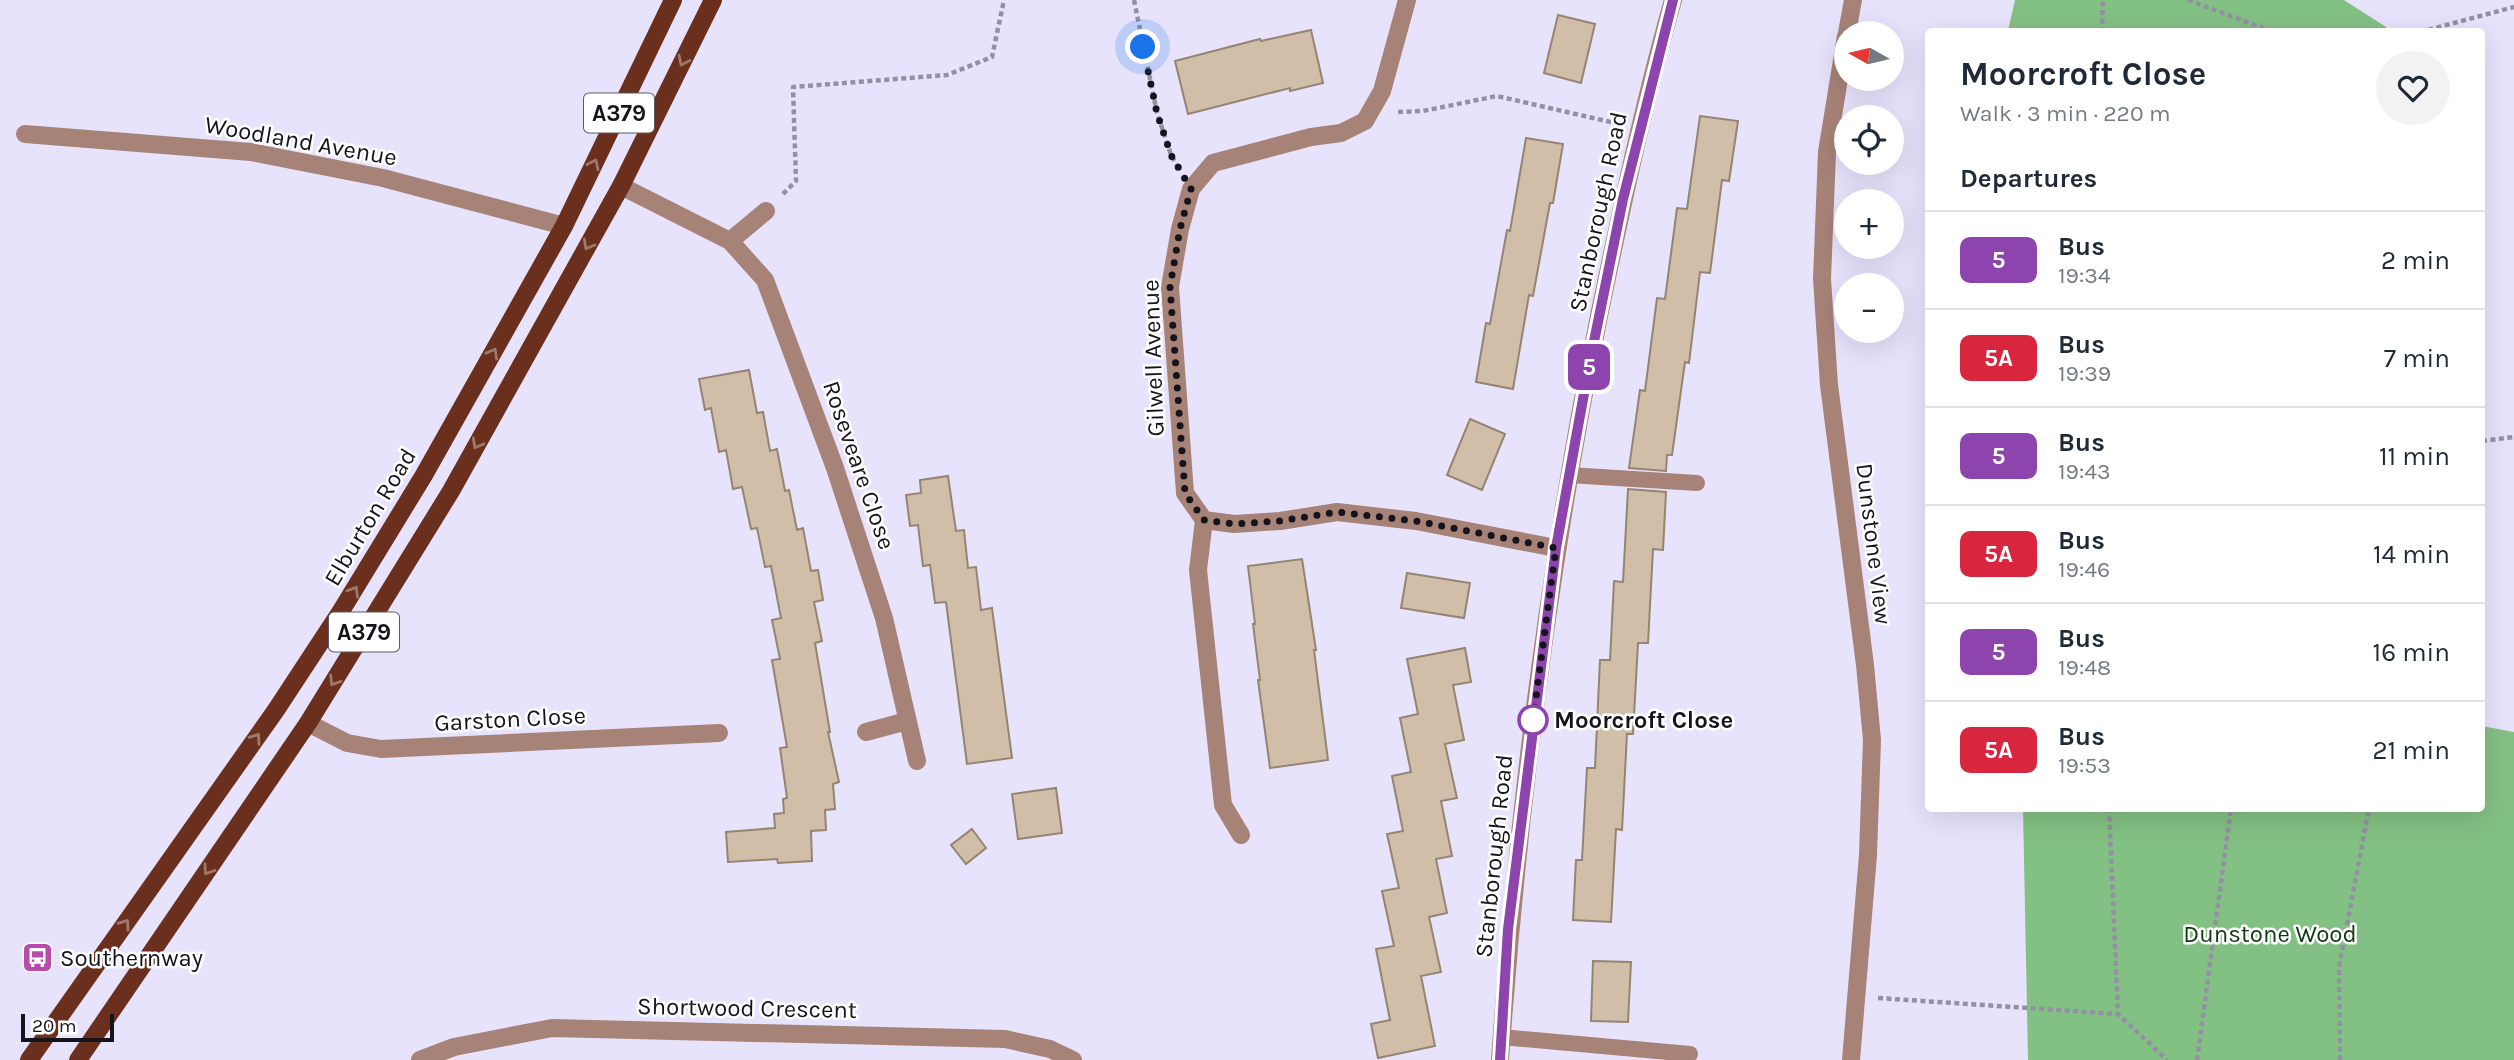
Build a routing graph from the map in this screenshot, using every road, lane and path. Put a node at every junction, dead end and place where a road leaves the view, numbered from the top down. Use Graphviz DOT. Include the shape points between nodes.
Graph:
graph roads {
  1 [pos="673,0"];
  2 [pos="713,0"];
  3 [pos="1004,0"];
  4 [pos="1134,0"];
  5 [pos="1407,0"];
  6 [pos="1673,0"];
  7 [pos="1853,0"];
  8 [pos="2103,0"];
  9 [pos="2188,0"];
  10 [pos="2514,7"];
  11 [pos="1849,21"];
  12 [pos="2102,28"];
  13 [pos="2262,28"];
  14 [pos="2435,28"];
  15 [pos="1837,91"];
  16 [pos="1369,113"];
  17 [pos="1640,130"];
  18 [pos="25,134"];
  19 [pos="621,186"];
  20 [pos="1191,189"];
  21 [pos="766,211"];
  22 [pos="565,226"];
  23 [pos="730,241"];
  24 [pos="2514,437"];
  25 [pos="2485,441"];
  26 [pos="1569,475"];
  27 [pos="1697,483"];
  28 [pos="1204,520"];
  29 [pos="1556,548"];
  30 [pos="906,721"];
  31 [pos="308,723"];
  32 [pos="866,732"];
  33 [pos="719,733"];
  34 [pos="917,761"];
  35 [pos="2109,812"];
  36 [pos="2230,812"];
  37 [pos="2368,812"];
  38 [pos="1241,835"];
  39 [pos="1856,996"];
  40 [pos="2118,1014"];
  41 [pos="1501,1037"];
  42 [pos="1690,1054"];
  43 [pos="29,1060"];
  44 [pos="78,1060"];
  45 [pos="421,1060"];
  46 [pos="1073,1060"];
  47 [pos="1500,1060"];
  48 [pos="1851,1060"];
  49 [pos="2166,1060"];
  50 [pos="2197,1060"];
  51 [pos="2340,1060"];
  22 -- 1 [label="main road, Elburton Road / A379, one-way"];
  2 -- 19 [label="main road, A379, one-way"];
  3 -- 21 [label="path" via="992,57 947,75 793,87 796,181"];
  4 -- 20 [label="path" via="1157,113 1171,155"];
  5 -- 16 [label="street, Gilwell Avenue" via="1382,91"];
  6 -- 17 [label="street, Stanborough Road"];
  7 -- 11 [label="street, Dunstone View"];
  8 -- 12 [label="path"];
  9 -- 13 [label="path"];
  10 -- 14 [label="path"];
  15 -- 39 [label="street, Dunstone View" via="1827,152 1822,279 1829,385 1872,740"];
  16 -- 17 [label="path" via="1423,111 1497,96"];
  16 -- 20 [label="street, Gilwell Avenue" via="1365,121 1340,133 1213,163"];
  17 -- 26 [label="street, Stanborough Road"];
  18 -- 22 [label="street, Woodland Avenue" via="251,152 383,178"];
  19 -- 23 [label="street, Roseveare Close"];
  19 -- 31 [label="main road, A379, one-way" via="451,491"];
  20 -- 28 [label="street, Gilwell Avenue" via="1170,287 1185,493"];
  21 -- 23 [label="street"];
  43 -- 22 [label="main road, Elburton Road / A379, one-way" via="341,611"];
  23 -- 30 [label="street, Roseveare Close" via="765,280 786,332 884,618"];
  24 -- 25 [label="path"];
  26 -- 27 [label="lane"];
  26 -- 29 [label="street, Stanborough Road"];
  28 -- 29 [label="street" via="1234,524 1337,512 1416,521"];
  28 -- 38 [label="street" via="1198,570 1223,805"];
  29 -- 41 [label="street, Stanborough Road" via="1508,929"];
  30 -- 32 [label="street"];
  30 -- 34 [label="street, Roseveare Close"];
  31 -- 33 [label="street, Garston Close" via="347,743 381,750"];
  31 -- 44 [label="main road, A379, one-way"];
  35 -- 40 [label="path"];
  36 -- 50 [label="path"];
  37 -- 51 [label="path" via="2339,967"];
  39 -- 40 [label="path"];
  39 -- 48 [label="street, Dunstone View"];
  40 -- 49 [label="path"];
  41 -- 42 [label="lane"];
  41 -- 47 [label="street, Stanborough Road"];
  45 -- 46 [label="street, Shortwood Crescent" via="454,1047 552,1028 1005,1039 1050,1049"];
}
